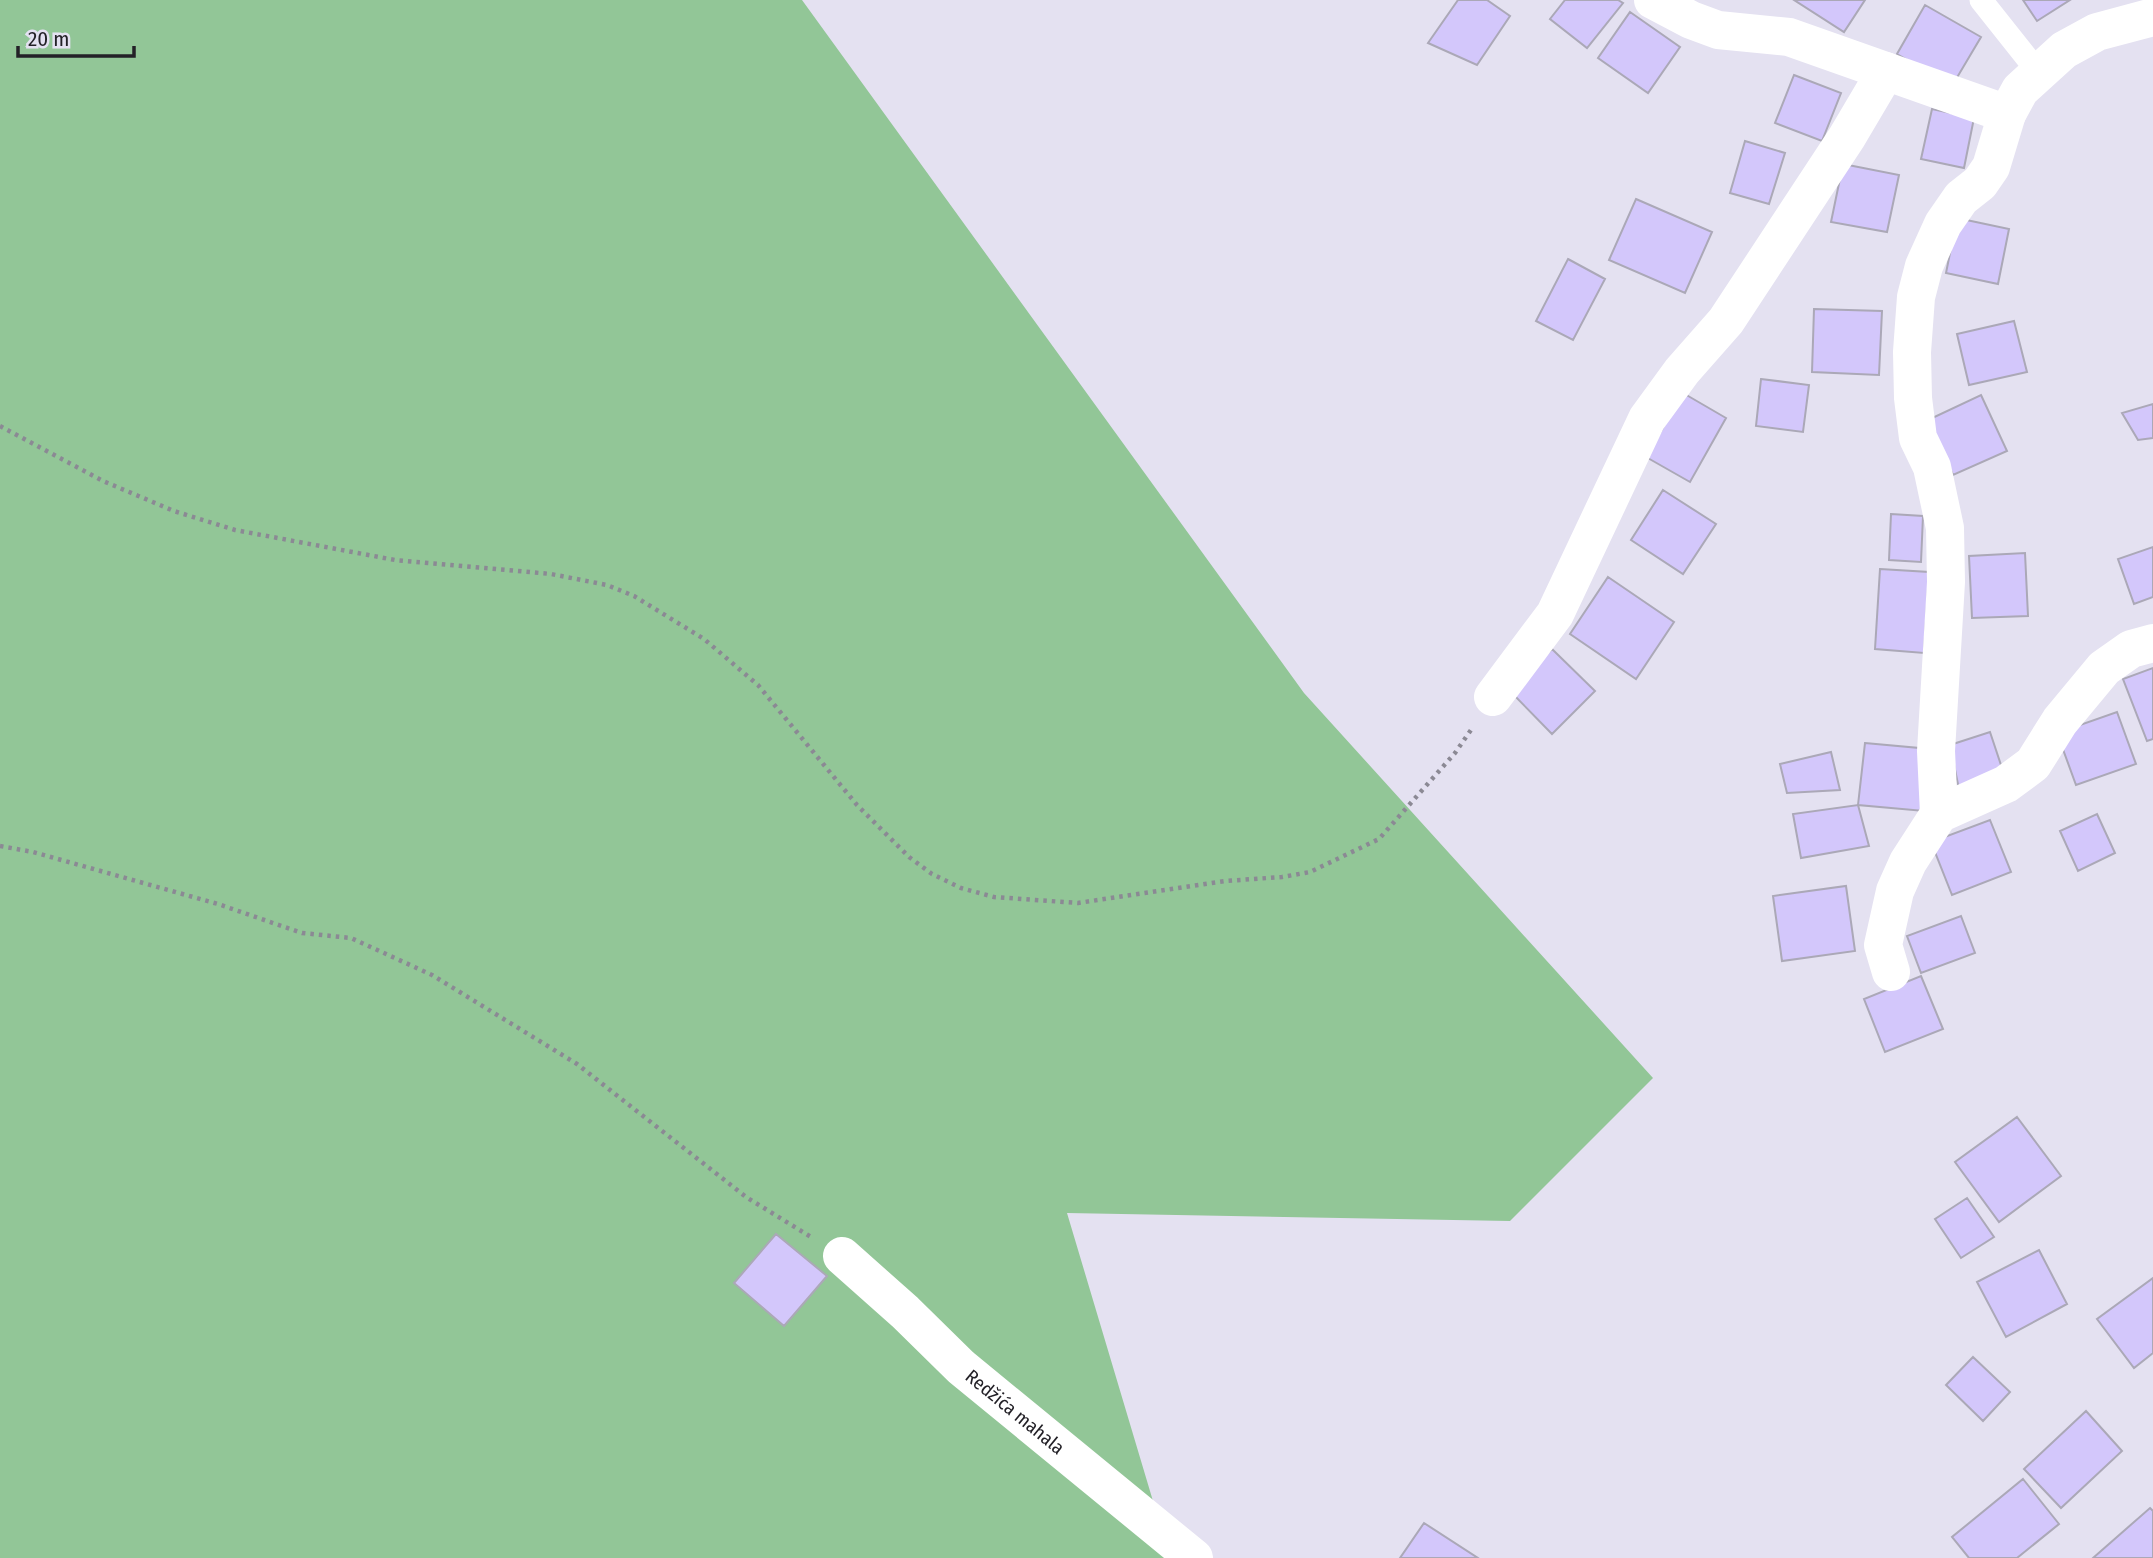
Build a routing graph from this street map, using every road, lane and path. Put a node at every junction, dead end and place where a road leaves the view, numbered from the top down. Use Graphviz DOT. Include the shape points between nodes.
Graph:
graph roads {
  1 [pos="1653,0"];
  2 [pos="1981,0"];
  3 [pos="2153,17"];
  4 [pos="1886,71"];
  5 [pos="2039,73"];
  6 [pos="2007,114"];
  7 [pos="0,426"];
  8 [pos="2153,643"];
  9 [pos="1493,697"];
  10 [pos="1939,814"];
  11 [pos="0,846"];
  12 [pos="1891,972"];
  13 [pos="842,1256"];
  14 [pos="1194,1558"];
  1 -- 4 [label="street" via="1718,30 1789,37"];
  2 -- 5 [label="lane"];
  3 -- 5 [label="street" via="2097,32 2064,50"];
  4 -- 6 [label="street"];
  4 -- 9 [label="street" via="1726,321 1647,419 1555,614"];
  5 -- 6 [label="street" via="2020,90"];
  6 -- 10 [label="street" via="1991,167 1943,224 1916,297 1912,352 1918,438 1932,467 1945,528 1947,582 1936,751"];
  7 -- 9 [label="path" via="103,481 234,530 395,560 551,573 634,596 704,639 758,685 857,805 909,857 961,888 994,897 1078,903 1310,872 1379,839 1455,753"];
  8 -- 10 [label="street" via="2132,649 2104,668 2060,721 2033,764 2006,784"];
  10 -- 12 [label="street" via="1895,891 1883,945"];
  11 -- 13 [label="path" via="218,904 302,933 351,938 432,975 577,1064 746,1197"];
  13 -- 14 [label="street, Redžića mahala" via="961,1367"];
}
